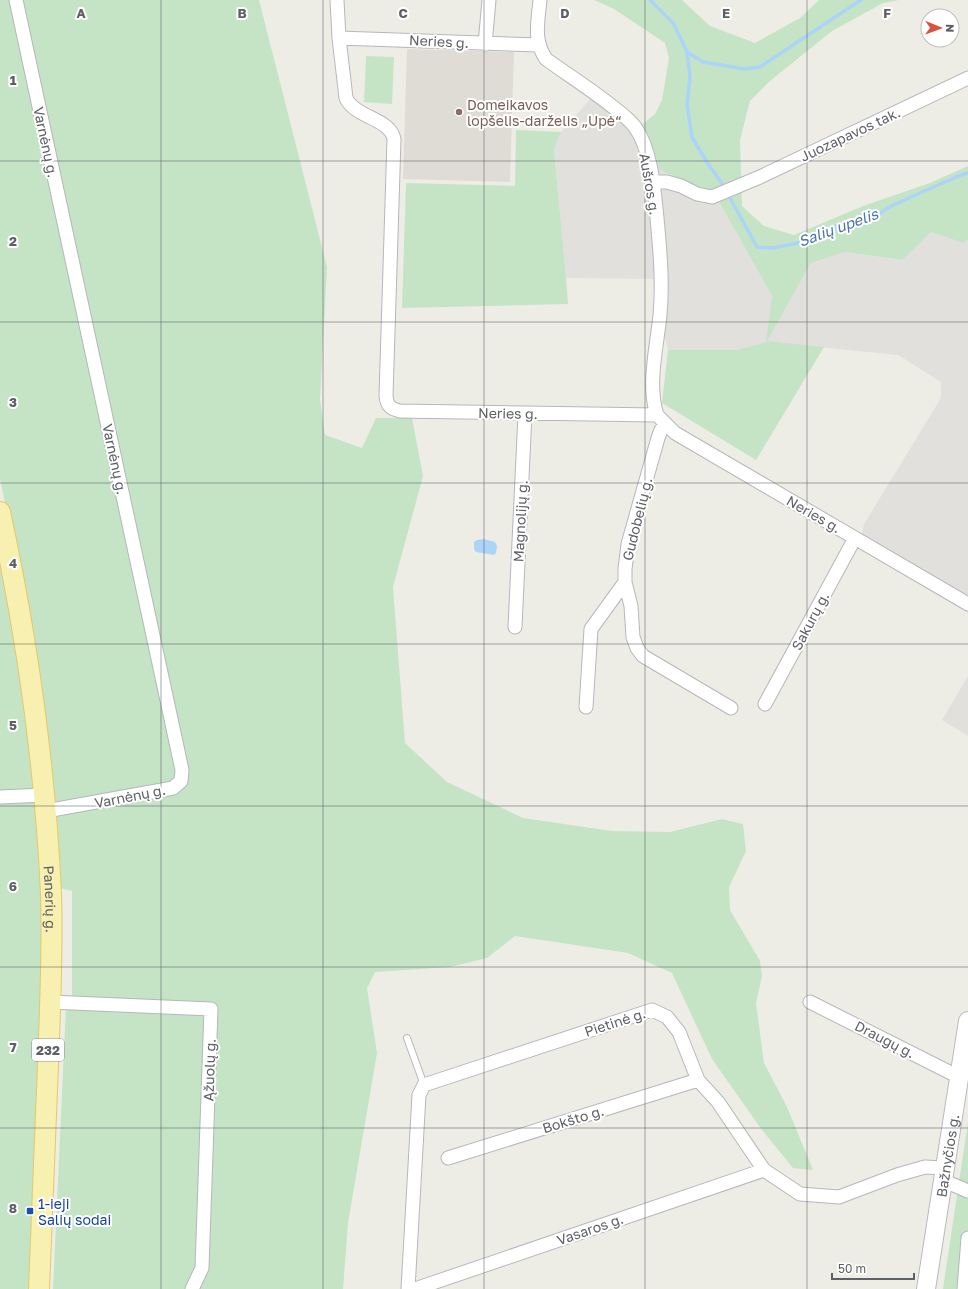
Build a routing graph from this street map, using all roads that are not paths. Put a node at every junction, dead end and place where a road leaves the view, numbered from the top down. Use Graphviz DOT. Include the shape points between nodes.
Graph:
graph roads {
  1 [pos="16,0"];
  2 [pos="337,0"];
  3 [pos="489,0"];
  4 [pos="540,0"];
  5 [pos="339,38"];
  6 [pos="486,44"];
  7 [pos="538,45"];
  8 [pos="968,78"];
  9 [pos="653,182"];
  10 [pos="525,414"];
  11 [pos="661,420"];
  12 [pos="0,512"];
  13 [pos="855,538"];
  14 [pos="625,582"];
  15 [pos="968,604"];
  16 [pos="515,627"];
  17 [pos="765,704"];
  18 [pos="586,707"];
  19 [pos="731,708"];
  20 [pos="0,798"];
  21 [pos="45,803"];
  22 [pos="50,1002"];
  23 [pos="810,1002"];
  24 [pos="968,1021"];
  25 [pos="407,1038"];
  26 [pos="698,1080"];
  27 [pos="962,1083"];
  28 [pos="424,1085"];
  29 [pos="448,1158"];
  30 [pos="764,1170"];
  31 [pos="943,1174"];
  32 [pos="968,1191"];
  33 [pos="968,1238"];
  34 [pos="39,1289"];
  35 [pos="192,1289"];
  36 [pos="408,1289"];
  37 [pos="415,1289"];
  38 [pos="926,1289"];
  39 [pos="964,1289"];
  1 -- 21 [label="street, Varnėnų g." via="182,770 181,781 173,788"];
  2 -- 5 [label="street, Neries g."];
  3 -- 6 [label="street"];
  4 -- 7 [label="street"];
  5 -- 6 [label="street, Neries g."];
  5 -- 10 [label="street, Neries g." via="348,102 355,109 389,128 394,139 387,403 389,407 400,412"];
  6 -- 7 [label="street, Neries g."];
  7 -- 9 [label="street, Aušros g." via="546,59 626,117 635,128 646,152"];
  8 -- 9 [label="street, Juozapavos tak." via="712,197 705,197 667,182"];
  9 -- 11 [label="street, Aušros g." via="660,248 661,290 653,400"];
  10 -- 11 [label="street, Neries g."];
  10 -- 16 [label="street, Magnolijų g."];
  11 -- 13 [label="street, Neries g." via="675,433"];
  11 -- 14 [label="street, Gudobelių g." via="661,430 628,544 624,569"];
  12 -- 21 [label="main road, Panerių g. / 232" via="28,667"];
  13 -- 15 [label="street, Neries g."];
  13 -- 17 [label="street, Sakurų g."];
  14 -- 18 [label="street" via="591,629"];
  14 -- 19 [label="street, Gudobelių g." via="631,606 633,637 643,656"];
  20 -- 21 [label="street, Varnėnų g."];
  21 -- 22 [label="main road, Panerių g. / 232" via="51,893"];
  22 -- 34 [label="main road, Panerių g. / 232"];
  22 -- 35 [label="street, Ąžuolų g." via="211,1009 202,1268"];
  23 -- 27 [label="street, Draugų g."];
  24 -- 27 [label="main road, Bažnyčios g."];
  25 -- 28 [label="lane"];
  26 -- 28 [label="street, Pietinė g." via="679,1032 667,1017 652,1010"];
  26 -- 29 [label="street, Bokšto g."];
  26 -- 30 [label="street, Pietinė g." via="718,1102"];
  27 -- 31 [label="main road, Bažnyčios g."];
  28 -- 36 [label="street" via="419,1094"];
  30 -- 31 [label="street, Pietinė g." via="800,1194 839,1198 925,1167"];
  30 -- 37 [label="street, Vasaros g."];
  31 -- 32 [label="street"];
  31 -- 38 [label="main road, Bažnyčios g."];
  33 -- 39 [label="street"];
}
